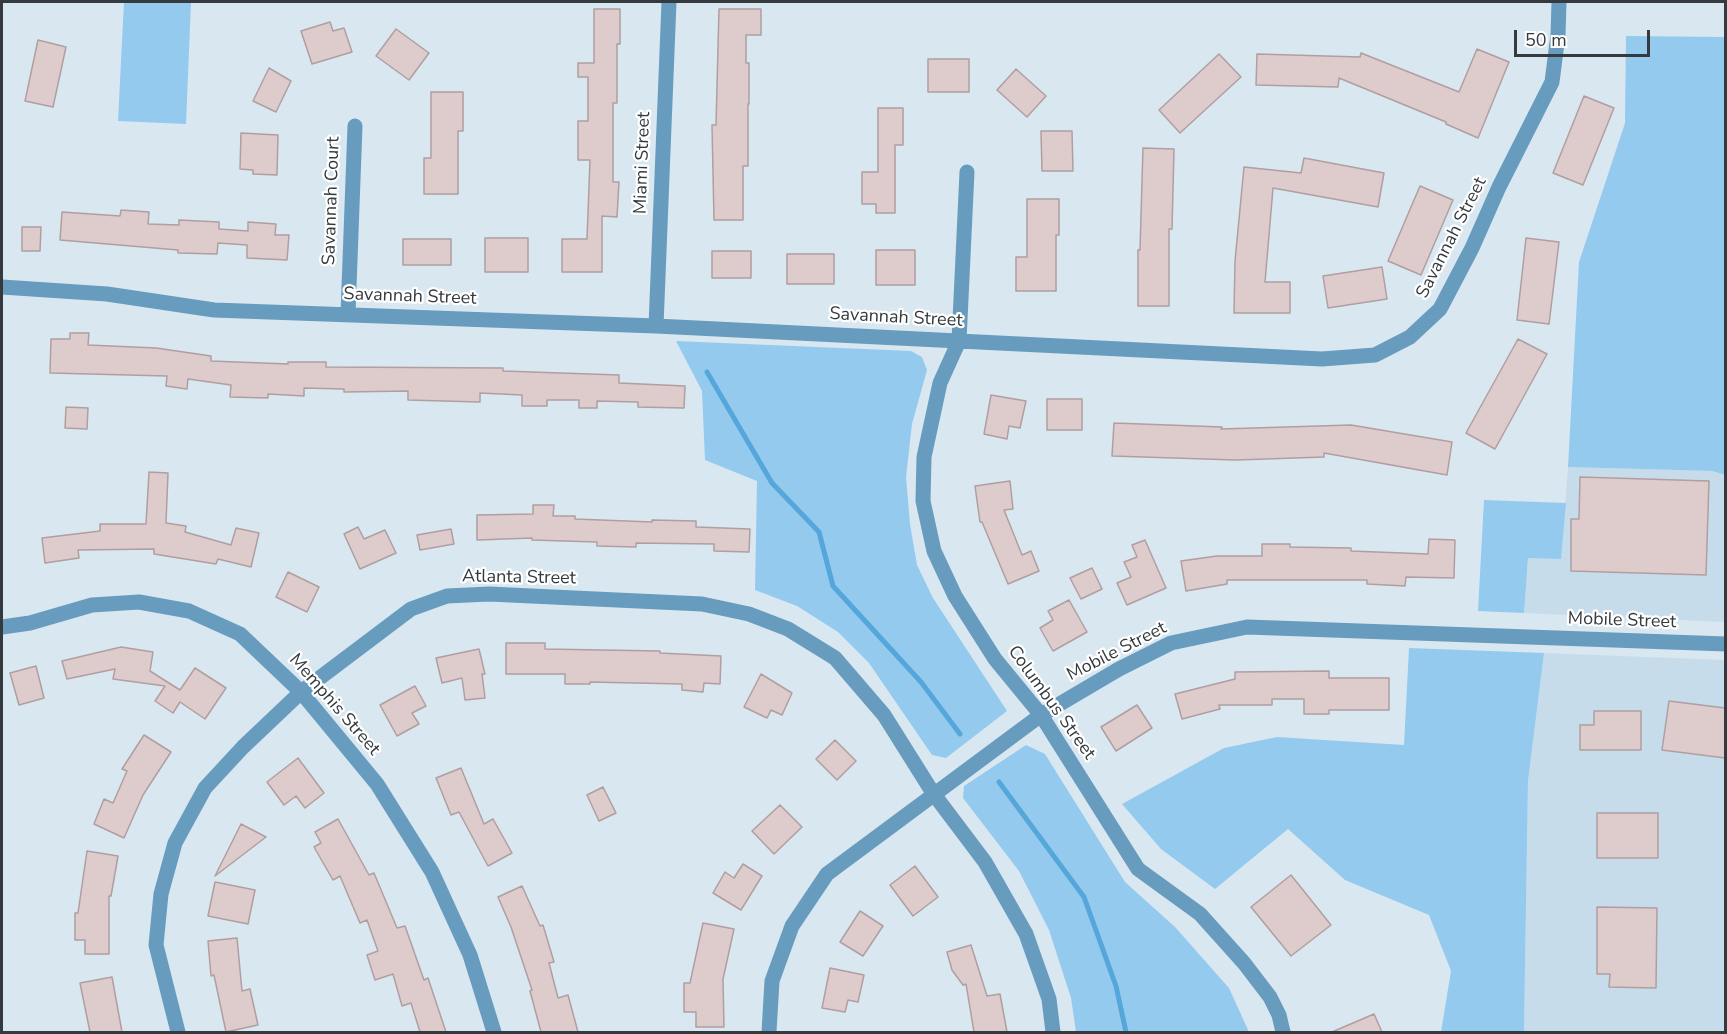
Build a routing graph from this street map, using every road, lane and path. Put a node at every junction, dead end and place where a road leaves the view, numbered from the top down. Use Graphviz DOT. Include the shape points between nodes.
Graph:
graph roads {
  1 [pos="669,2"];
  2 [pos="1559,2"];
  3 [pos="355,126"];
  4 [pos="967,172"];
  5 [pos="2,287"];
  6 [pos="348,314"];
  7 [pos="656,326"];
  8 [pos="959,341"];
  9 [pos="2,627"];
  10 [pos="1725,644"];
  11 [pos="301,692"];
  12 [pos="1041,716"];
  13 [pos="933,793"];
  14 [pos="178,1032"];
  15 [pos="494,1032"];
  16 [pos="769,1032"];
  17 [pos="1053,1032"];
  18 [pos="1283,1032"];
  1 -- 7 [label="street, Miami Street"];
  2 -- 8 [label="street, Savannah Street" via="1552,82 1440,309 1410,338 1375,355 1322,359"];
  3 -- 6 [label="street, Savannah Court"];
  4 -- 8 [label="street"];
  5 -- 6 [label="street, Savannah Street" via="107,294 214,309"];
  6 -- 7 [label="street, Savannah Street"];
  7 -- 8 [label="street, Savannah Street"];
  8 -- 12 [label="street, Columbus Street" via="940,383 924,457 923,501 934,551 955,596 995,659"];
  9 -- 11 [label="street, Memphis Street" via="92,605 139,602 189,611 240,634"];
  10 -- 12 [label="street, Mobile Street" via="1247,627 1171,643"];
  11 -- 13 [label="street, Atlanta Street" via="411,609 447,596 489,594 702,604 750,614 788,629 835,658 884,715"];
  11 -- 14 [label="street, Atlanta Street" via="205,788 175,843 160,894 156,945"];
  11 -- 15 [label="street, Memphis Street" via="377,784 432,872 470,955"];
  12 -- 13 [label="street, Mobile Street"];
  12 -- 18 [label="street, Columbus Street" via="1138,869 1200,914 1244,963 1270,997"];
  13 -- 16 [label="street, Mobile Street" via="827,874 792,926 772,981"];
  13 -- 17 [label="street, Atlanta Street" via="984,862 1026,934 1048,999"];
}
